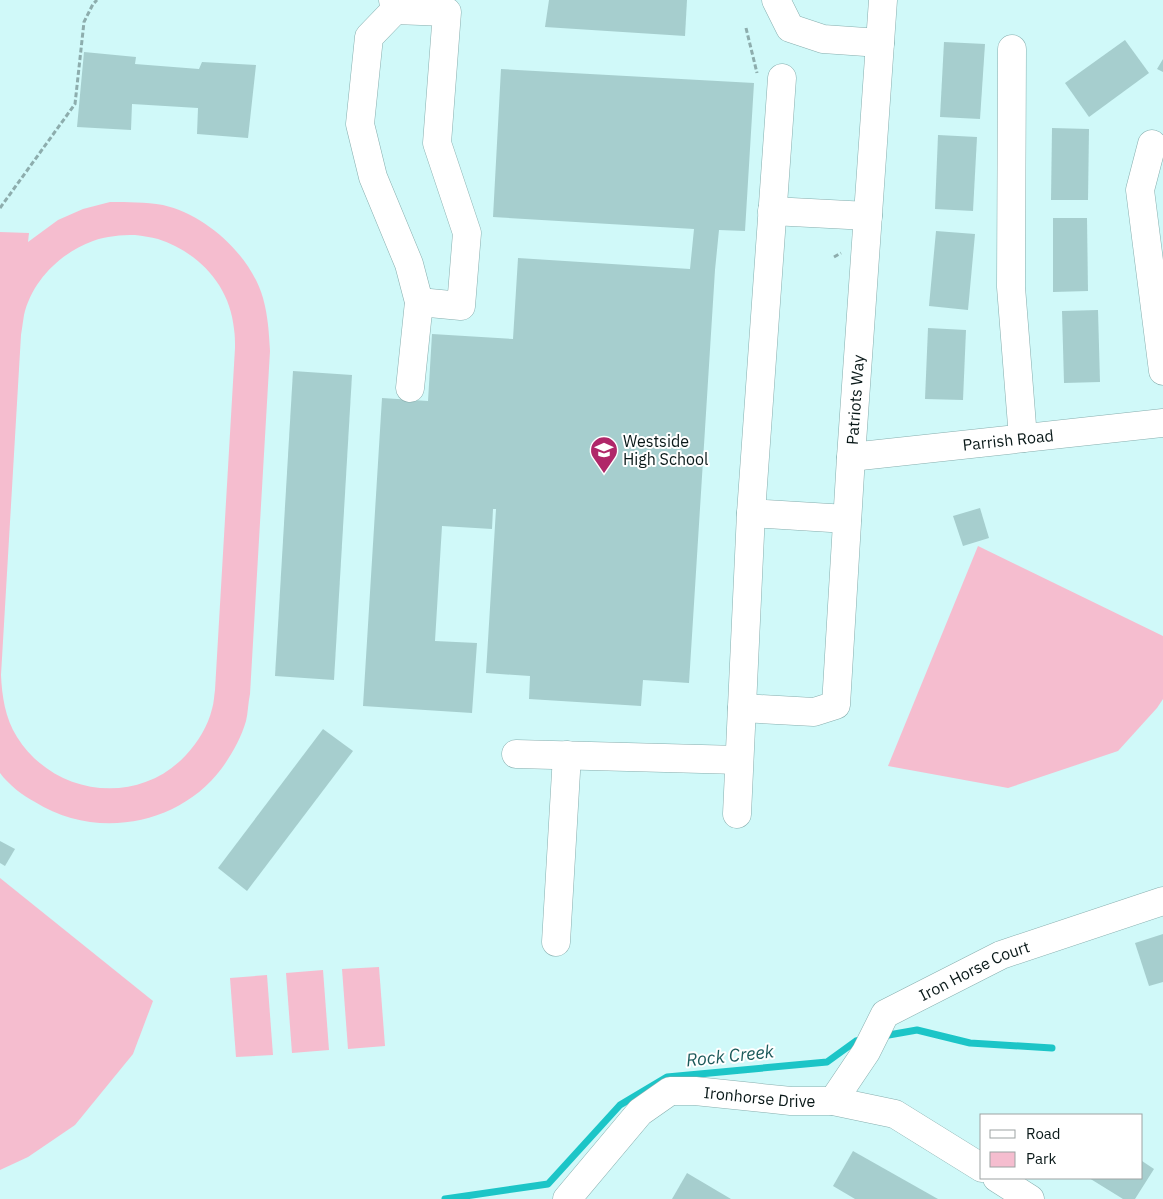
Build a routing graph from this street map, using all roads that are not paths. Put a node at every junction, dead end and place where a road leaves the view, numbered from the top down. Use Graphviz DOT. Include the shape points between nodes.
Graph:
graph roads {
  1 [pos="776,0"];
  2 [pos="883,0"];
  3 [pos="394,5"];
  4 [pos="880,42"];
  5 [pos="1012,49"];
  6 [pos="770,77"];
  7 [pos="1152,144"];
  8 [pos="772,210"];
  9 [pos="868,216"];
  10 [pos="419,302"];
  11 [pos="1163,371"];
  12 [pos="410,388"];
  13 [pos="1163,423"];
  14 [pos="1023,438"];
  15 [pos="851,457"];
  16 [pos="751,513"];
  17 [pos="847,519"];
  18 [pos="742,708"];
  19 [pos="516,754"];
  20 [pos="568,755"];
  21 [pos="739,760"];
  22 [pos="737,814"];
  23 [pos="1163,901"];
  24 [pos="556,942"];
  25 [pos="833,1100"];
  26 [pos="980,1167"];
  27 [pos="998,1179"];
  28 [pos="567,1199"];
  29 [pos="1030,1199"];
  1 -- 4 [label="street" via="790,28 823,38"];
  2 -- 4 [label="street, Patriots Way"];
  3 -- 10 [label="street" via="369,37 360,124 373,177 409,264"];
  3 -- 10 [label="street" via="446,12 437,143 467,234 460,306"];
  4 -- 9 [label="street, Patriots Way"];
  5 -- 14 [label="street" via="1011,287"];
  6 -- 8 [label="street"];
  7 -- 11 [label="street" via="1140,190"];
  8 -- 9 [label="street"];
  8 -- 16 [label="street"];
  9 -- 15 [label="street, Patriots Way"];
  10 -- 12 [label="street"];
  13 -- 14 [label="street, Parrish Road"];
  14 -- 15 [label="street, Parrish Road"];
  15 -- 17 [label="street, Patriots Way"];
  16 -- 17 [label="street"];
  16 -- 18 [label="street"];
  17 -- 18 [label="street, Patriots Way" via="836,705 814,712"];
  18 -- 21 [label="street"];
  19 -- 20 [label="street"];
  20 -- 21 [label="street"];
  20 -- 24 [label="street"];
  21 -- 22 [label="street"];
  23 -- 25 [label="street, Iron Horse Court" via="1001,955 885,1014 866,1052"];
  25 -- 26 [label="street, Ironhorse Drive" via="895,1114"];
  25 -- 28 [label="street, Ironhorse Drive" via="792,1101 670,1091 640,1112"];
  27 -- 29 [label="street"];
}
